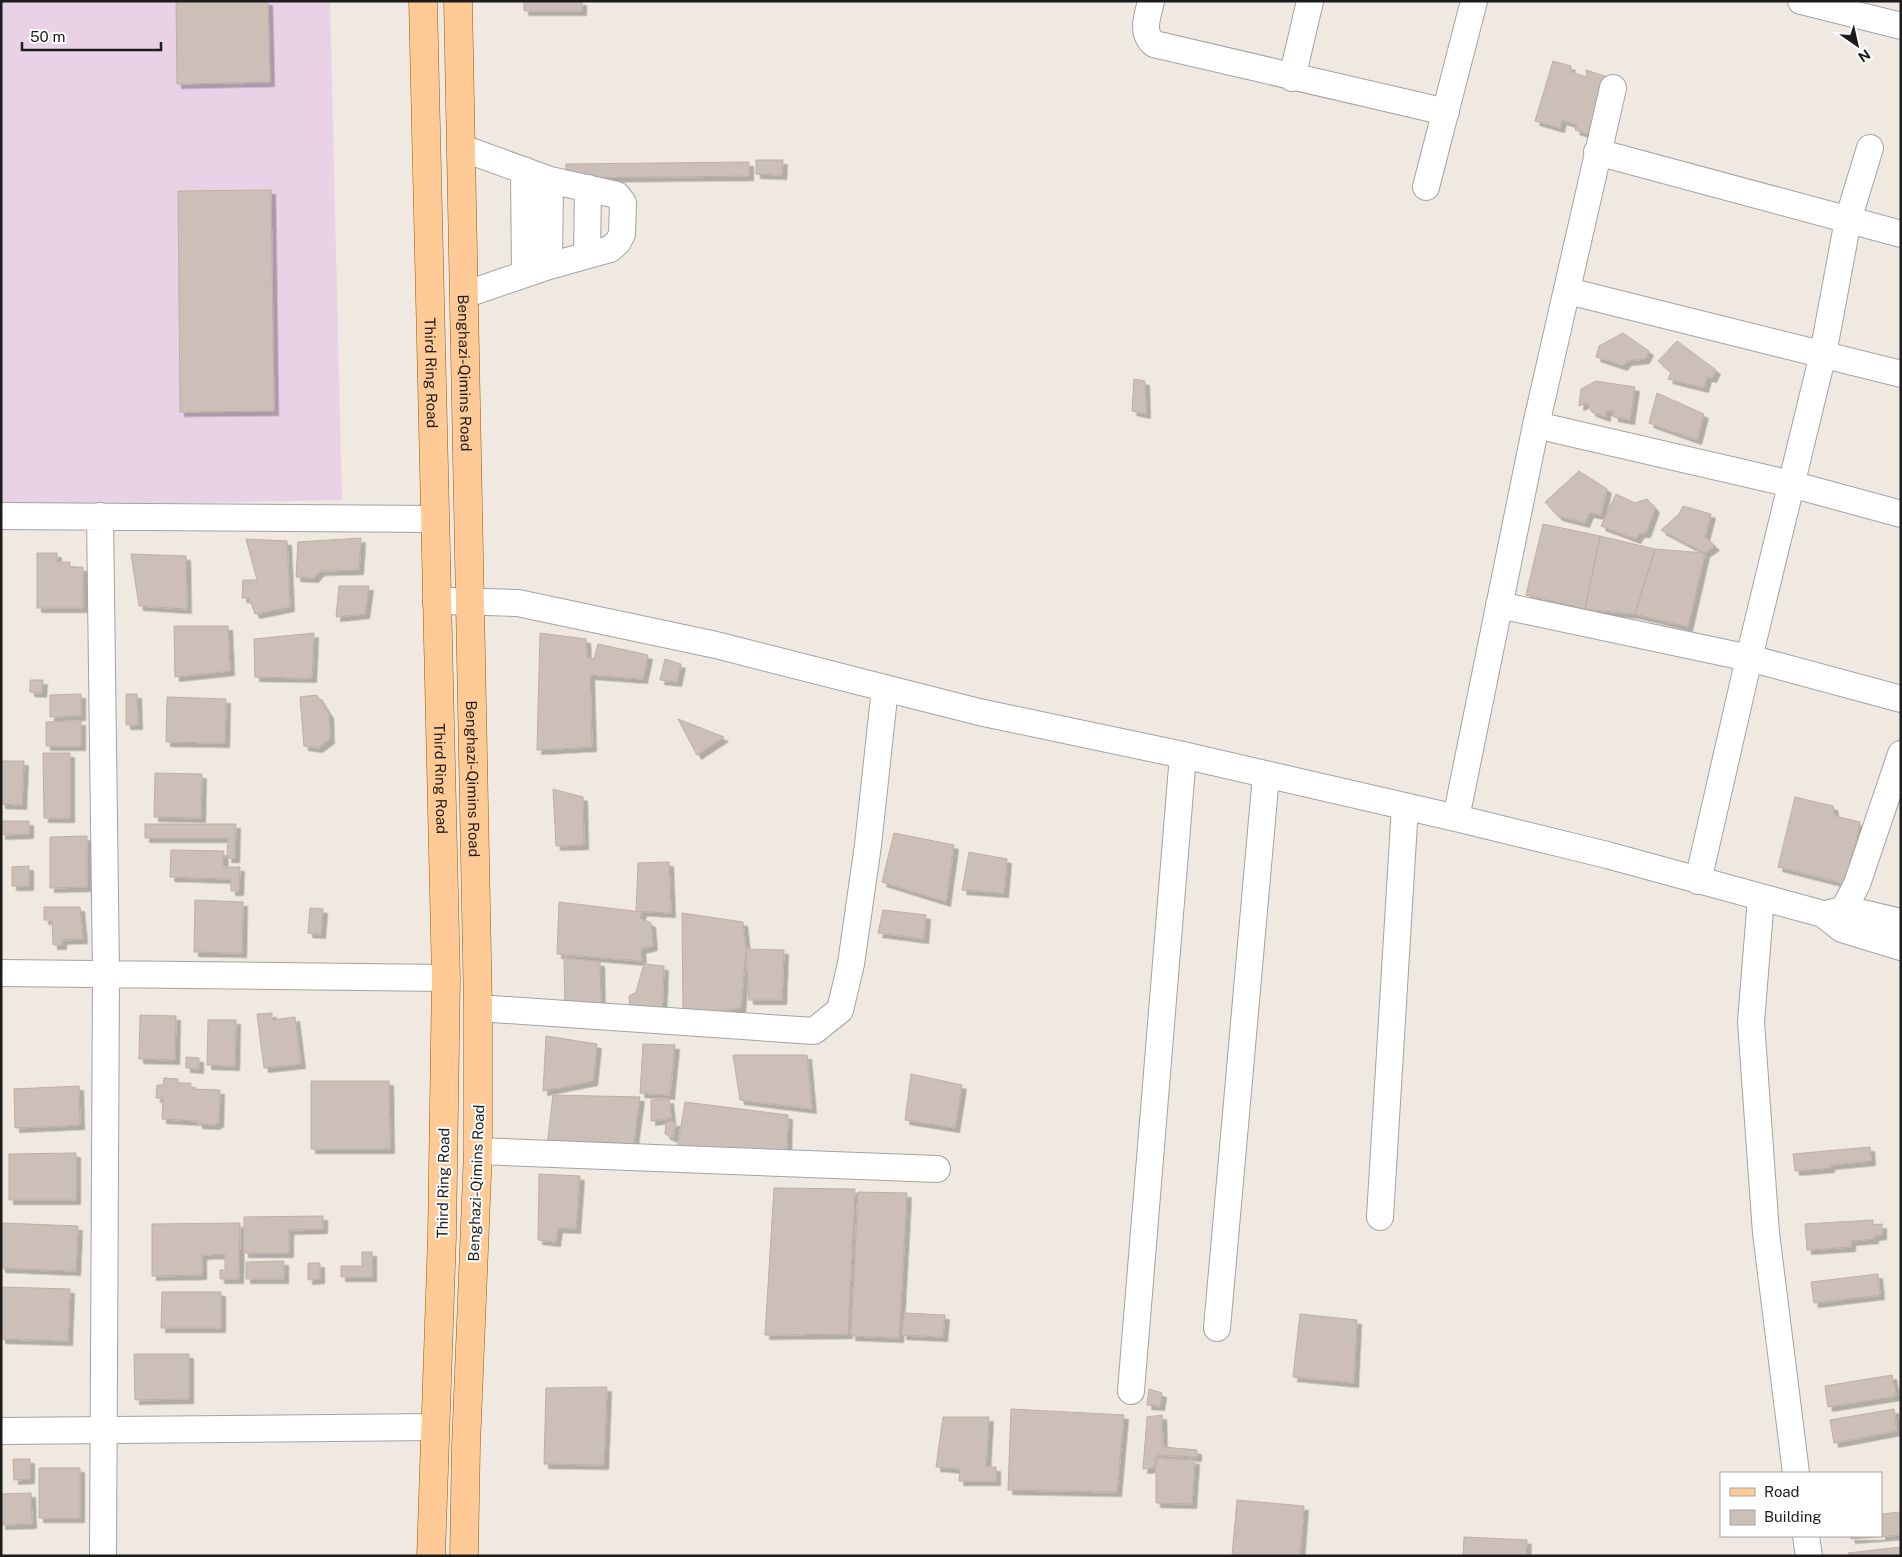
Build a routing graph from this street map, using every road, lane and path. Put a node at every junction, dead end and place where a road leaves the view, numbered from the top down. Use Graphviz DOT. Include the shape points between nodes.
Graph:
graph roads {
  1 [pos="423,1"];
  2 [pos="458,1"];
  3 [pos="1151,1"];
  4 [pos="1310,1"];
  5 [pos="1474,1"];
  6 [pos="1801,1"];
  7 [pos="1901,26"];
  8 [pos="1292,78"];
  9 [pos="1613,88"];
  10 [pos="1446,112"];
  11 [pos="462,148"];
  12 [pos="1870,148"];
  13 [pos="1597,152"];
  14 [pos="524,170"];
  15 [pos="550,180"];
  16 [pos="1426,186"];
  17 [pos="588,188"];
  18 [pos="1848,220"];
  19 [pos="1901,234"];
  20 [pos="587,255"];
  21 [pos="537,270"];
  22 [pos="1568,291"];
  23 [pos="464,295"];
  24 [pos="1823,354"];
  25 [pos="1901,374"];
  26 [pos="1536,425"];
  27 [pos="1791,484"];
  28 [pos="1901,514"];
  29 [pos="1,516"];
  30 [pos="100,516"];
  31 [pos="434,519"];
  32 [pos="469,601"];
  33 [pos="436,602"];
  34 [pos="1499,605"];
  35 [pos="1749,658"];
  36 [pos="886,688"];
  37 [pos="1901,699"];
  38 [pos="1901,754"];
  39 [pos="1183,755"];
  40 [pos="1266,775"];
  41 [pos="1405,806"];
  42 [pos="1456,818"];
  43 [pos="1698,881"];
  44 [pos="1761,898"];
  45 [pos="1835,916"];
  46 [pos="1901,922"];
  47 [pos="1901,947"];
  48 [pos="1,974"];
  49 [pos="106,974"];
  50 [pos="446,978"];
  51 [pos="478,1008"];
  52 [pos="478,1151"];
  53 [pos="936,1169"];
  54 [pos="1380,1216"];
  55 [pos="1217,1328"];
  56 [pos="1131,1391"];
  57 [pos="436,1427"];
  58 [pos="104,1429"];
  59 [pos="1,1431"];
  60 [pos="1796,1472"];
  61 [pos="1806,1537"];
  62 [pos="103,1556"];
  63 [pos="431,1556"];
  64 [pos="464,1556"];
  65 [pos="1809,1556"];
  1 -- 31 [label="main road, Third Ring Road"];
  2 -- 11 [label="main road, Benghazi-Qimins Road"];
  3 -- 8 [label="street" via="1145,27 1154,44"];
  4 -- 8 [label="street"];
  5 -- 10 [label="street"];
  6 -- 7 [label="street"];
  8 -- 10 [label="street"];
  9 -- 13 [label="street"];
  10 -- 16 [label="street"];
  11 -- 14 [label="street"];
  11 -- 23 [label="main road, Benghazi-Qimins Road"];
  12 -- 18 [label="street"];
  13 -- 18 [label="street"];
  13 -- 22 [label="street"];
  14 -- 15 [label="street"];
  14 -- 21 [label="street"];
  15 -- 17 [label="street"];
  15 -- 21 [label="street"];
  17 -- 20 [label="street"];
  17 -- 20 [label="street" via="617,195 622,203 622,234 610,249"];
  18 -- 19 [label="street"];
  18 -- 24 [label="street"];
  20 -- 21 [label="street"];
  21 -- 23 [label="street"];
  22 -- 24 [label="street"];
  22 -- 26 [label="street"];
  23 -- 32 [label="main road, Benghazi-Qimins Road"];
  24 -- 25 [label="street"];
  24 -- 27 [label="street"];
  26 -- 27 [label="street"];
  26 -- 34 [label="street"];
  27 -- 28 [label="street"];
  27 -- 35 [label="street"];
  29 -- 30 [label="street"];
  30 -- 31 [label="street"];
  30 -- 49 [label="street"];
  31 -- 33 [label="main road, Third Ring Road"];
  32 -- 33 [label="street"];
  32 -- 36 [label="street" via="518,603 716,644"];
  32 -- 51 [label="main road, Benghazi-Qimins Road"];
  33 -- 50 [label="main road, Third Ring Road"];
  34 -- 35 [label="street"];
  34 -- 42 [label="street"];
  35 -- 37 [label="street"];
  35 -- 43 [label="street"];
  36 -- 39 [label="street" via="978,712"];
  36 -- 51 [label="street" via="851,964 840,1010 814,1031"];
  38 -- 45 [label="street" via="1857,884"];
  39 -- 40 [label="street"];
  39 -- 56 [label="street"];
  40 -- 41 [label="street"];
  40 -- 55 [label="street"];
  41 -- 42 [label="street"];
  41 -- 54 [label="street"];
  42 -- 43 [label="street"];
  43 -- 44 [label="street"];
  44 -- 45 [label="street"];
  44 -- 60 [label="street" via="1751,1022 1766,1233"];
  45 -- 46 [label="street"];
  45 -- 47 [label="street" via="1842,929"];
  48 -- 49 [label="street"];
  49 -- 50 [label="street"];
  49 -- 58 [label="street"];
  50 -- 57 [label="main road, Third Ring Road"];
  51 -- 52 [label="main road, Benghazi-Qimins Road"];
  52 -- 53 [label="street"];
  52 -- 64 [label="main road, Benghazi-Qimins Road"];
  57 -- 58 [label="street"];
  57 -- 63 [label="main road, Third Ring Road"];
  58 -- 59 [label="street"];
  58 -- 62 [label="street"];
  61 -- 65 [label="street"];
}
